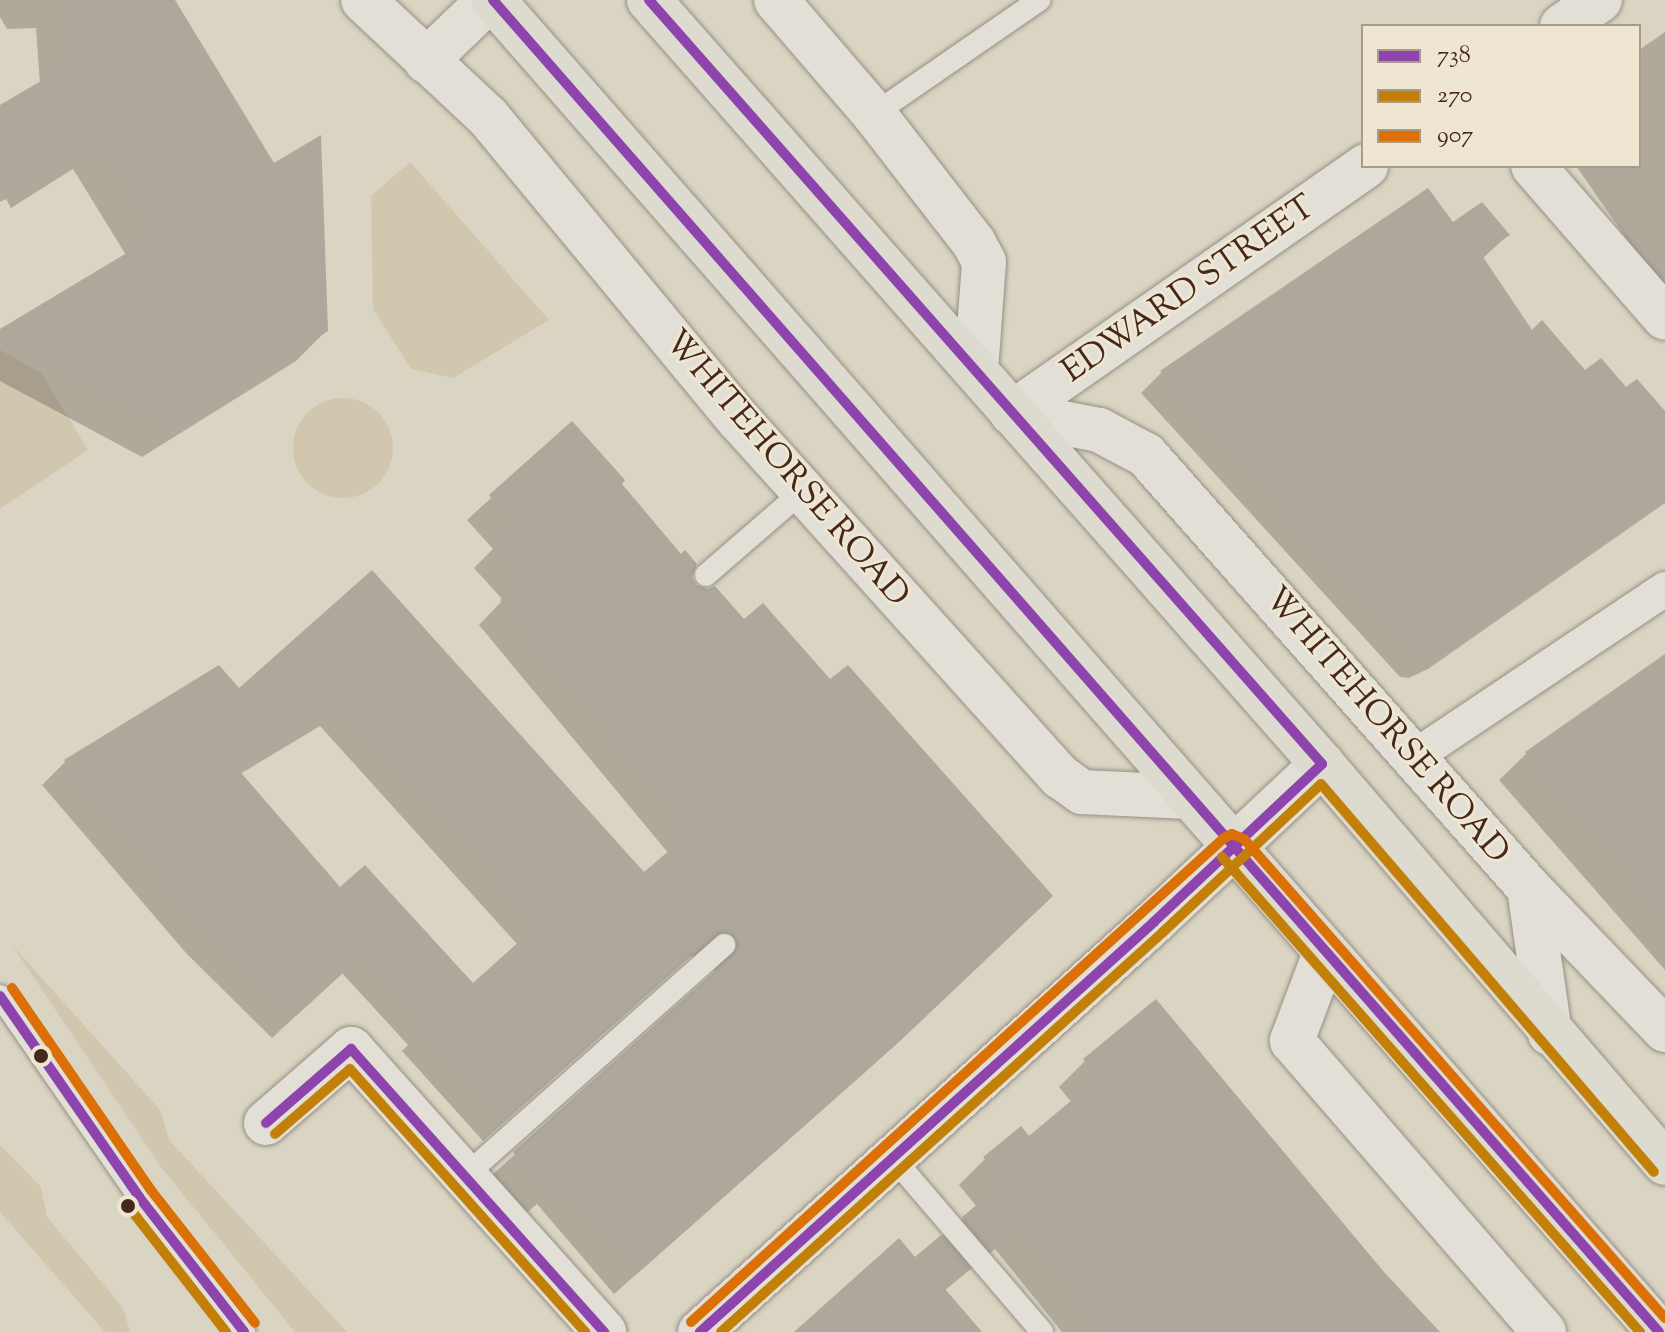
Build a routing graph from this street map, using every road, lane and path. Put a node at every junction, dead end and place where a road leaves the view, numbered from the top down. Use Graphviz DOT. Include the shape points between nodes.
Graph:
graph roads {
  1 [pos="363,0"];
  2 [pos="491,0"];
  3 [pos="649,0"];
  4 [pos="776,0"];
  5 [pos="1039,0"];
  6 [pos="1600,0"];
  7 [pos="1565,24"];
  8 [pos="426,61"];
  9 [pos="874,114"];
  10 [pos="1363,168"];
  11 [pos="1544,169"];
  12 [pos="1665,318"];
  13 [pos="976,370"];
  14 [pos="1012,413"];
  15 [pos="803,491"];
  16 [pos="706,575"];
  17 [pos="1665,589"];
  18 [pos="1414,757"];
  19 [pos="1322,764"];
  20 [pos="1188,797"];
  21 [pos="1233,848"];
  22 [pos="1529,888"];
  23 [pos="724,945"];
  24 [pos="1325,953"];
  25 [pos="0,996"];
  26 [pos="1665,1030"];
  27 [pos="1550,1033"];
  28 [pos="266,1123"];
  29 [pos="893,1158"];
  30 [pos="1665,1163"];
  31 [pos="466,1175"];
  32 [pos="244,1332"];
  33 [pos="604,1332"];
  34 [pos="700,1332"];
  35 [pos="1042,1332"];
  36 [pos="1544,1332"];
  37 [pos="1659,1332"];
  1 -- 8 [label="street, WHITEHORSE ROAD"];
  2 -- 8 [label="street"];
  2 -- 20 [label="highway"];
  3 -- 13 [label="highway"];
  4 -- 9 [label="street"];
  5 -- 9 [label="lane"];
  6 -- 7 [label="street"];
  8 -- 15 [label="street, WHITEHORSE ROAD" via="488,117"];
  9 -- 13 [label="street" via="984,262"];
  10 -- 14 [label="street, EDWARD STREET"];
  11 -- 12 [label="street"];
  13 -- 14 [label="highway"];
  14 -- 18 [label="street, WHITEHORSE ROAD" via="1099,430 1146,455"];
  14 -- 19 [label="highway"];
  15 -- 16 [label="lane"];
  15 -- 20 [label="street, WHITEHORSE ROAD" via="1061,777 1082,792"];
  17 -- 18 [label="street"];
  18 -- 22 [label="street, WHITEHORSE ROAD"];
  19 -- 21 [label="street"];
  19 -- 27 [label="highway"];
  20 -- 21 [label="highway"];
  21 -- 24 [label="highway"];
  21 -- 29 [label="street"];
  22 -- 26 [label="street, WHITEHORSE ROAD"];
  22 -- 27 [label="street, WHITEHORSE ROAD"];
  23 -- 31 [label="lane"];
  24 -- 36 [label="street" via="1292,1041"];
  24 -- 37 [label="highway"];
  25 -- 32 [label="lane" via="139,1197"];
  27 -- 30 [label="highway"];
  28 -- 31 [label="street" via="351,1049"];
  29 -- 34 [label="street"];
  29 -- 35 [label="lane"];
  31 -- 33 [label="street"];
}
